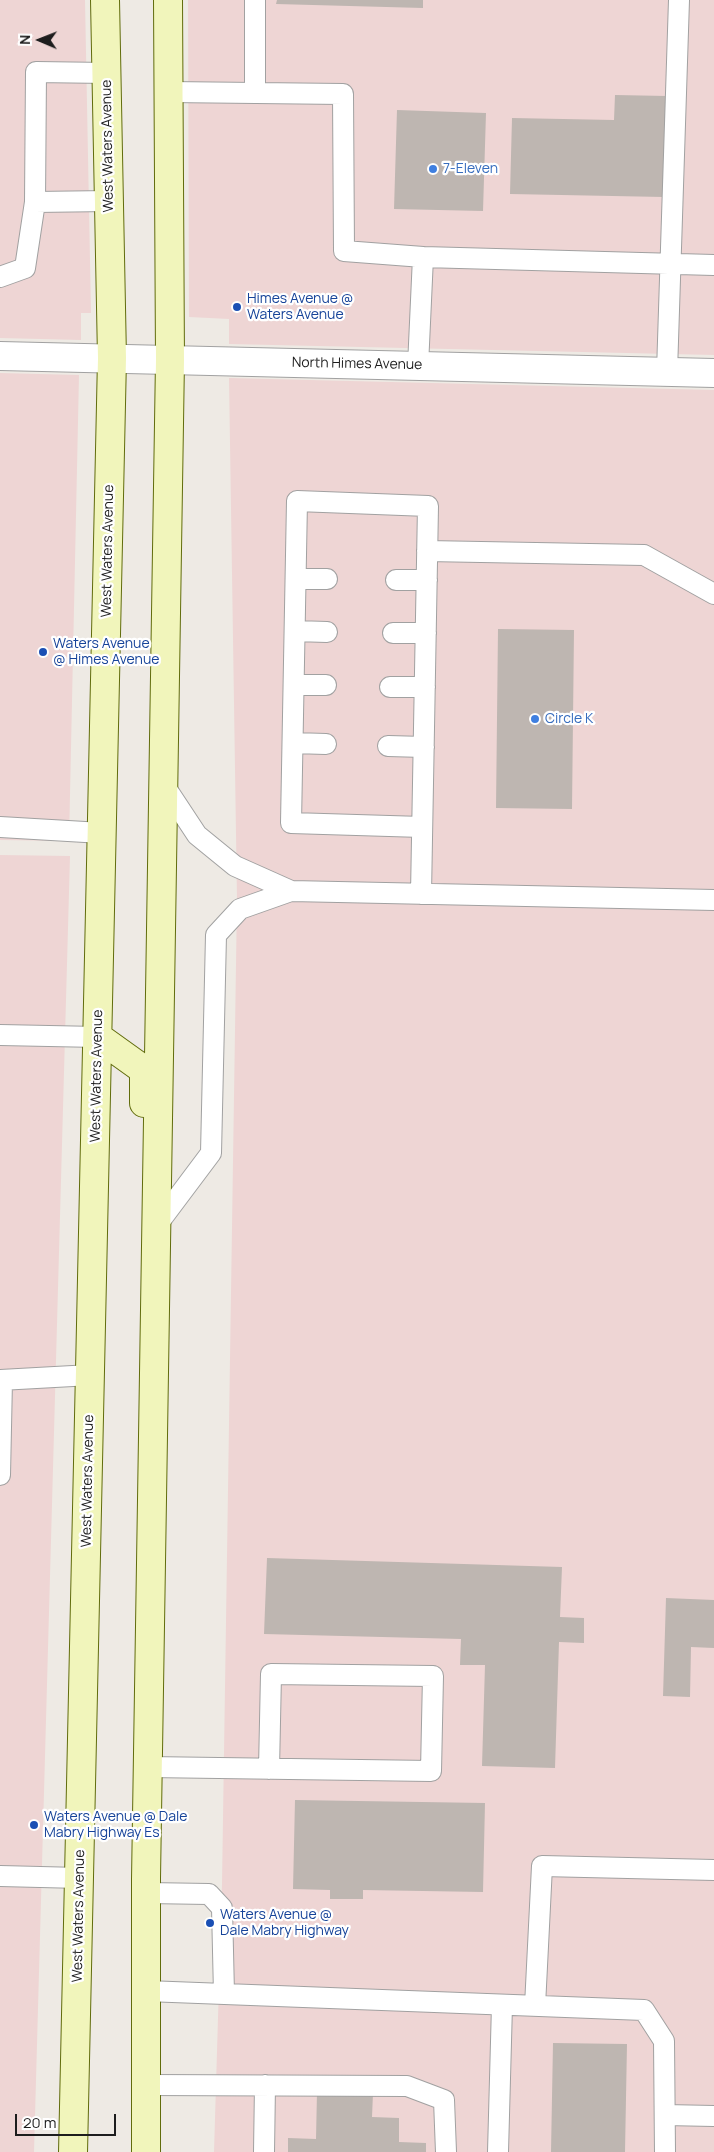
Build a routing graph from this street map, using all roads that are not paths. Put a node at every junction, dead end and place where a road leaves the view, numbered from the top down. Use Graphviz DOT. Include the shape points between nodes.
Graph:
graph roads {
  1 [pos="105,0"];
  2 [pos="168,0"];
  3 [pos="255,0"];
  4 [pos="678,0"];
  5 [pos="107,73"];
  6 [pos="169,92"];
  7 [pos="255,93"];
  8 [pos="109,201"];
  9 [pos="35,202"];
  10 [pos="423,257"];
  11 [pos="672,266"];
  12 [pos="714,266"];
  13 [pos="0,277"];
  14 [pos="0,356"];
  15 [pos="112,358"];
  16 [pos="170,360"];
  17 [pos="418,366"];
  18 [pos="667,372"];
  19 [pos="714,373"];
  20 [pos="427,551"];
  21 [pos="296,579"];
  22 [pos="326,579"];
  23 [pos="396,580"];
  24 [pos="427,580"];
  25 [pos="714,594"];
  26 [pos="295,631"];
  27 [pos="327,632"];
  28 [pos="393,633"];
  29 [pos="426,633"];
  30 [pos="294,685"];
  31 [pos="326,685"];
  32 [pos="390,686"];
  33 [pos="425,687"];
  34 [pos="293,743"];
  35 [pos="326,744"];
  36 [pos="388,746"];
  37 [pos="424,748"];
  38 [pos="164,785"];
  39 [pos="0,827"];
  40 [pos="422,827"];
  41 [pos="102,833"];
  42 [pos="291,891"];
  43 [pos="421,894"];
  44 [pos="714,900"];
  45 [pos="0,1034"];
  46 [pos="98,1037"];
  47 [pos="157,1225"];
  48 [pos="91,1375"];
  49 [pos="155,1378"];
  50 [pos="1,1380"];
  51 [pos="0,1474"];
  52 [pos="148,1767"];
  53 [pos="269,1769"];
  54 [pos="714,1870"];
  55 [pos="0,1876"];
  56 [pos="80,1878"];
  57 [pos="147,1893"];
  58 [pos="146,1991"];
  59 [pos="224,1994"];
  60 [pos="502,2005"];
  61 [pos="536,2006"];
  62 [pos="146,2085"];
  63 [pos="265,2085"];
  64 [pos="664,2115"];
  65 [pos="714,2116"];
  66 [pos="73,2152"];
  67 [pos="146,2152"];
  68 [pos="264,2152"];
  69 [pos="446,2152"];
  70 [pos="498,2152"];
  71 [pos="665,2152"];
  1 -- 5 [label="main road, West Waters Avenue"];
  2 -- 6 [label="main road"];
  3 -- 7 [label="lane"];
  4 -- 11 [label="lane"];
  5 -- 8 [label="main road, West Waters Avenue"];
  5 -- 9 [label="lane" via="36,72"];
  6 -- 7 [label="lane"];
  6 -- 16 [label="main road"];
  7 -- 10 [label="lane" via="344,94 344,251"];
  8 -- 9 [label="lane"];
  8 -- 15 [label="main road, West Waters Avenue"];
  9 -- 13 [label="lane" via="24,268"];
  10 -- 11 [label="lane"];
  10 -- 17 [label="lane"];
  11 -- 12 [label="lane"];
  11 -- 18 [label="lane"];
  14 -- 15 [label="street, North Himes Avenue"];
  15 -- 16 [label="street, North Himes Avenue"];
  15 -- 41 [label="main road, West Waters Avenue"];
  16 -- 17 [label="street, North Himes Avenue"];
  16 -- 38 [label="main road"];
  17 -- 18 [label="street, North Himes Avenue"];
  18 -- 19 [label="street, North Himes Avenue"];
  20 -- 21 [label="lane" via="428,506 297,501"];
  20 -- 24 [label="lane"];
  20 -- 25 [label="lane" via="644,555"];
  21 -- 22 [label="lane"];
  21 -- 26 [label="lane"];
  23 -- 24 [label="lane"];
  24 -- 29 [label="lane"];
  26 -- 27 [label="lane"];
  26 -- 30 [label="lane"];
  28 -- 29 [label="lane"];
  29 -- 33 [label="lane"];
  30 -- 31 [label="lane"];
  30 -- 34 [label="lane"];
  32 -- 33 [label="lane"];
  33 -- 37 [label="lane"];
  34 -- 35 [label="lane"];
  34 -- 40 [label="lane" via="291,823"];
  36 -- 37 [label="lane"];
  37 -- 40 [label="lane"];
  38 -- 42 [label="lane" via="197,835 235,866"];
  38 -- 47 [label="main road"];
  39 -- 41 [label="lane"];
  40 -- 43 [label="lane"];
  41 -- 46 [label="main road, West Waters Avenue"];
  42 -- 43 [label="lane"];
  42 -- 47 [label="lane" via="240,909 216,935 211,1153"];
  43 -- 44 [label="lane"];
  45 -- 46 [label="lane"];
  46 -- 48 [label="main road, West Waters Avenue"];
  46 -- 49 [label="main road" via="144,1070 142,1302"];
  47 -- 49 [label="main road"];
  48 -- 50 [label="lane"];
  48 -- 56 [label="main road, West Waters Avenue"];
  49 -- 52 [label="main road"];
  50 -- 51 [label="lane"];
  52 -- 53 [label="lane"];
  52 -- 57 [label="main road"];
  53 -- 53 [label="lane" via="430,1771 433,1676 271,1674"];
  54 -- 61 [label="lane" via="542,1866"];
  55 -- 56 [label="lane"];
  56 -- 66 [label="main road, West Waters Avenue"];
  57 -- 58 [label="main road"];
  57 -- 59 [label="lane" via="209,1894 222,1908"];
  58 -- 59 [label="lane"];
  58 -- 62 [label="main road"];
  59 -- 60 [label="lane"];
  60 -- 61 [label="lane"];
  60 -- 70 [label="lane"];
  61 -- 64 [label="lane" via="644,2010 664,2040"];
  62 -- 63 [label="lane"];
  62 -- 67 [label="main road"];
  63 -- 68 [label="lane"];
  63 -- 69 [label="lane" via="407,2086 444,2100"];
  64 -- 65 [label="lane"];
  64 -- 71 [label="lane"];
}
